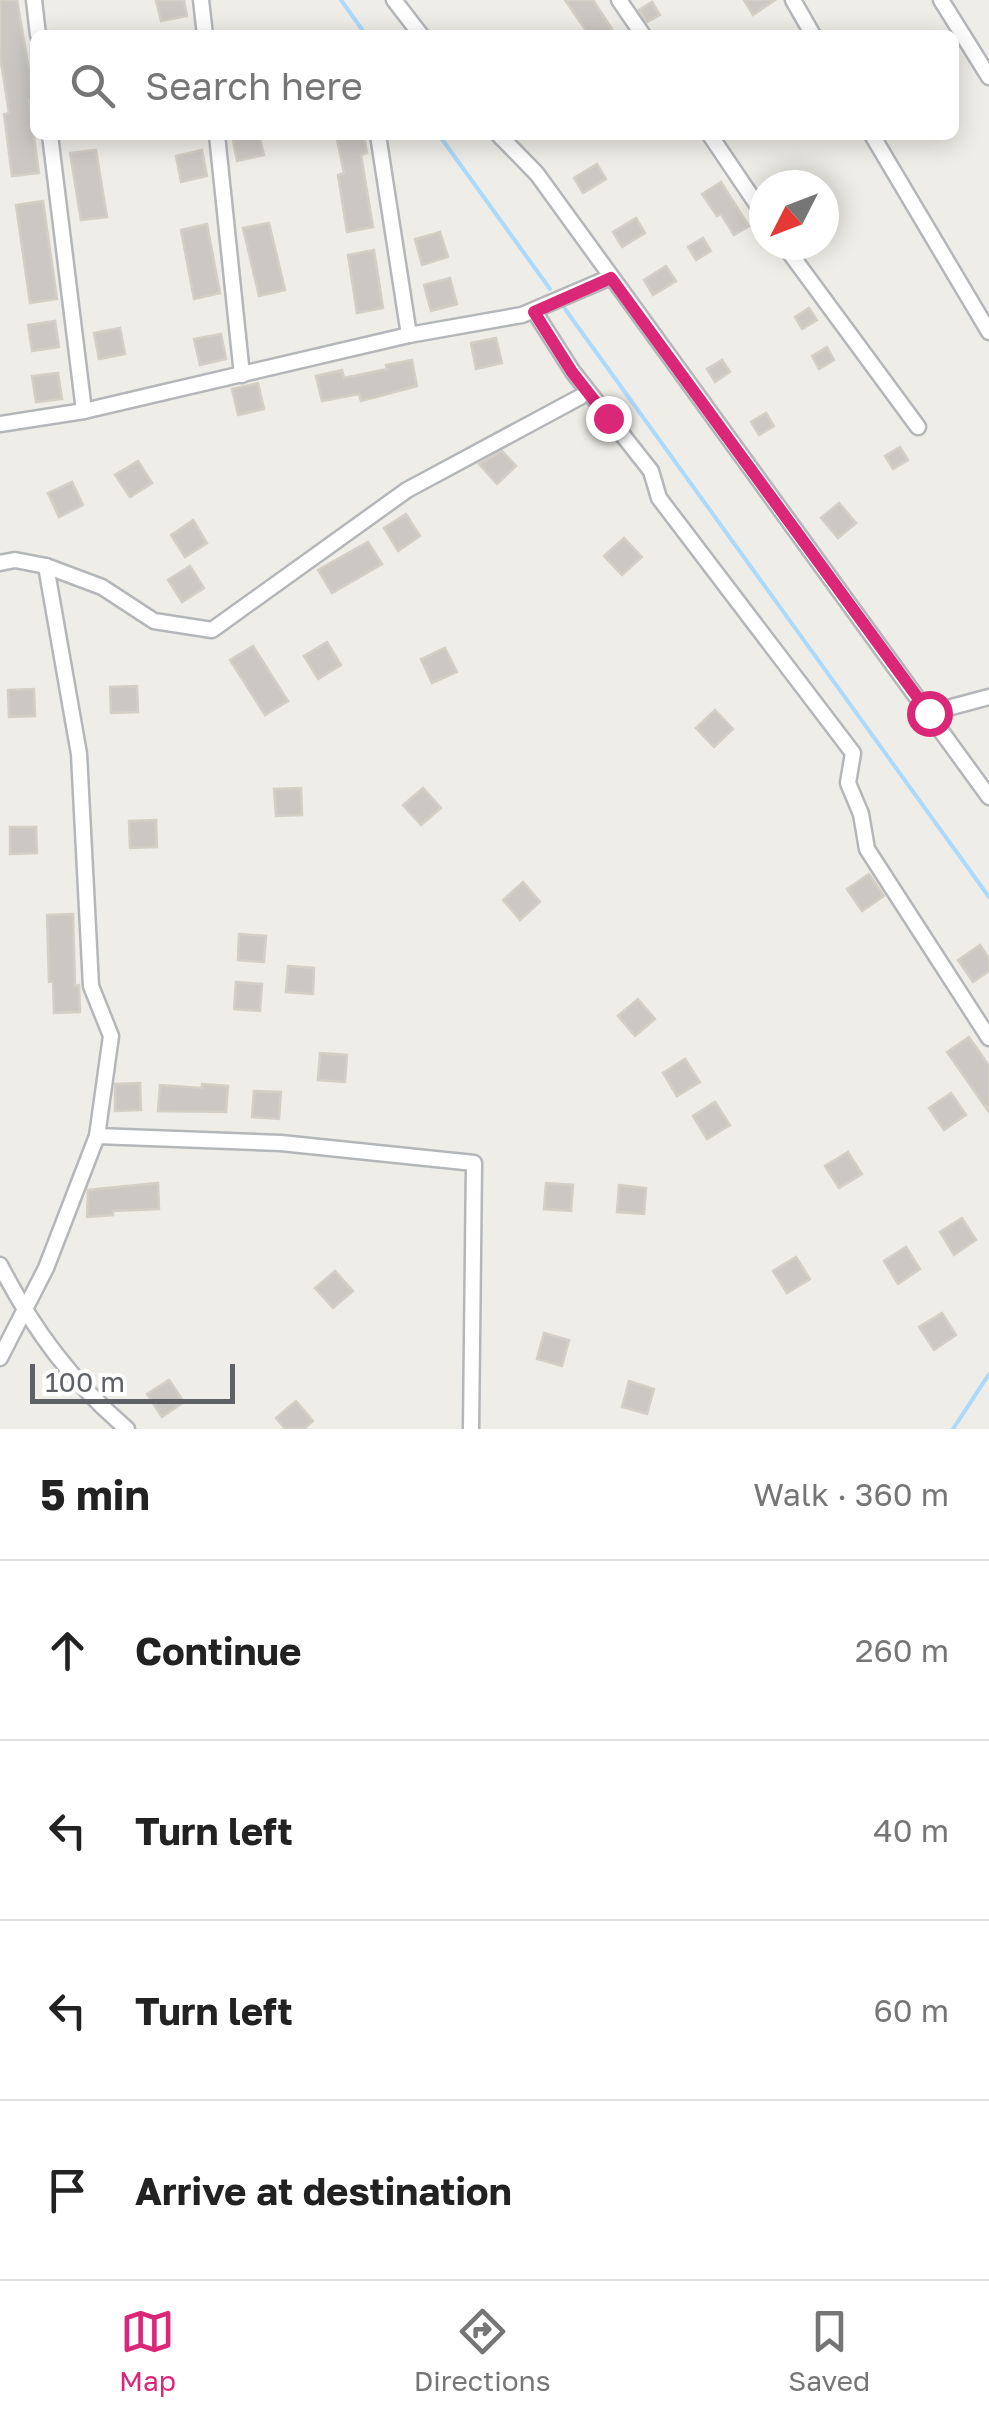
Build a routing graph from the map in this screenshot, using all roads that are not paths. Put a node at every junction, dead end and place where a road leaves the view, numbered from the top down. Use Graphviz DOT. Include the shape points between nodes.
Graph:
graph roads {
  1 [pos="34,0"];
  2 [pos="200,0"];
  3 [pos="394,0"];
  4 [pos="619,0"];
  5 [pos="792,0"];
  6 [pos="942,0"];
  7 [pos="37,30"];
  8 [pos="204,30"];
  9 [pos="416,30"];
  10 [pos="639,30"];
  11 [pos="810,30"];
  12 [pos="989,77"];
  13 [pos="51,140"];
  14 [pos="218,140"];
  15 [pos="379,140"];
  16 [pos="504,140"];
  17 [pos="713,140"];
  18 [pos="875,140"];
  19 [pos="749,193"];
  20 [pos="795,260"];
  21 [pos="611,278"];
  22 [pos="534,312"];
  23 [pos="989,332"];
  24 [pos="408,335"];
  25 [pos="242,375"];
  26 [pos="580,398"];
  27 [pos="84,410"];
  28 [pos="0,424"];
  29 [pos="918,427"];
  30 [pos="0,563"];
  31 [pos="46,566"];
  32 [pos="989,696"];
  33 [pos="929,713"];
  34 [pos="989,797"];
  35 [pos="989,1038"];
  36 [pos="97,1136"];
  37 [pos="0,1265"];
  38 [pos="23,1309"];
  39 [pos="0,1358"];
  40 [pos="128,1429"];
  41 [pos="471,1429"];
  1 -- 7 [label="street"];
  2 -- 8 [label="street"];
  3 -- 9 [label="street"];
  4 -- 10 [label="street"];
  5 -- 11 [label="street"];
  6 -- 12 [label="street"];
  13 -- 27 [label="street"];
  14 -- 25 [label="street"];
  15 -- 24 [label="street"];
  16 -- 21 [label="street" via="538,174"];
  17 -- 19 [label="street"];
  18 -- 23 [label="street"];
  20 -- 29 [label="street"];
  21 -- 22 [label="street"];
  21 -- 33 [label="street"];
  22 -- 24 [label="street"];
  22 -- 35 [label="street" via="572,372 651,470 659,498 854,753 848,783 867,849"];
  24 -- 25 [label="street"];
  25 -- 27 [label="street"];
  26 -- 31 [label="street" via="407,490 212,630 154,621 102,587"];
  27 -- 28 [label="street"];
  30 -- 31 [label="street"];
  31 -- 36 [label="street" via="79,754 91,986 111,1036"];
  32 -- 33 [label="street"];
  33 -- 34 [label="street"];
  36 -- 38 [label="street" via="46,1268"];
  36 -- 41 [label="street" via="281,1143 474,1163"];
  37 -- 38 [label="street"];
  38 -- 39 [label="street"];
  38 -- 40 [label="street" via="55,1357"];
}
